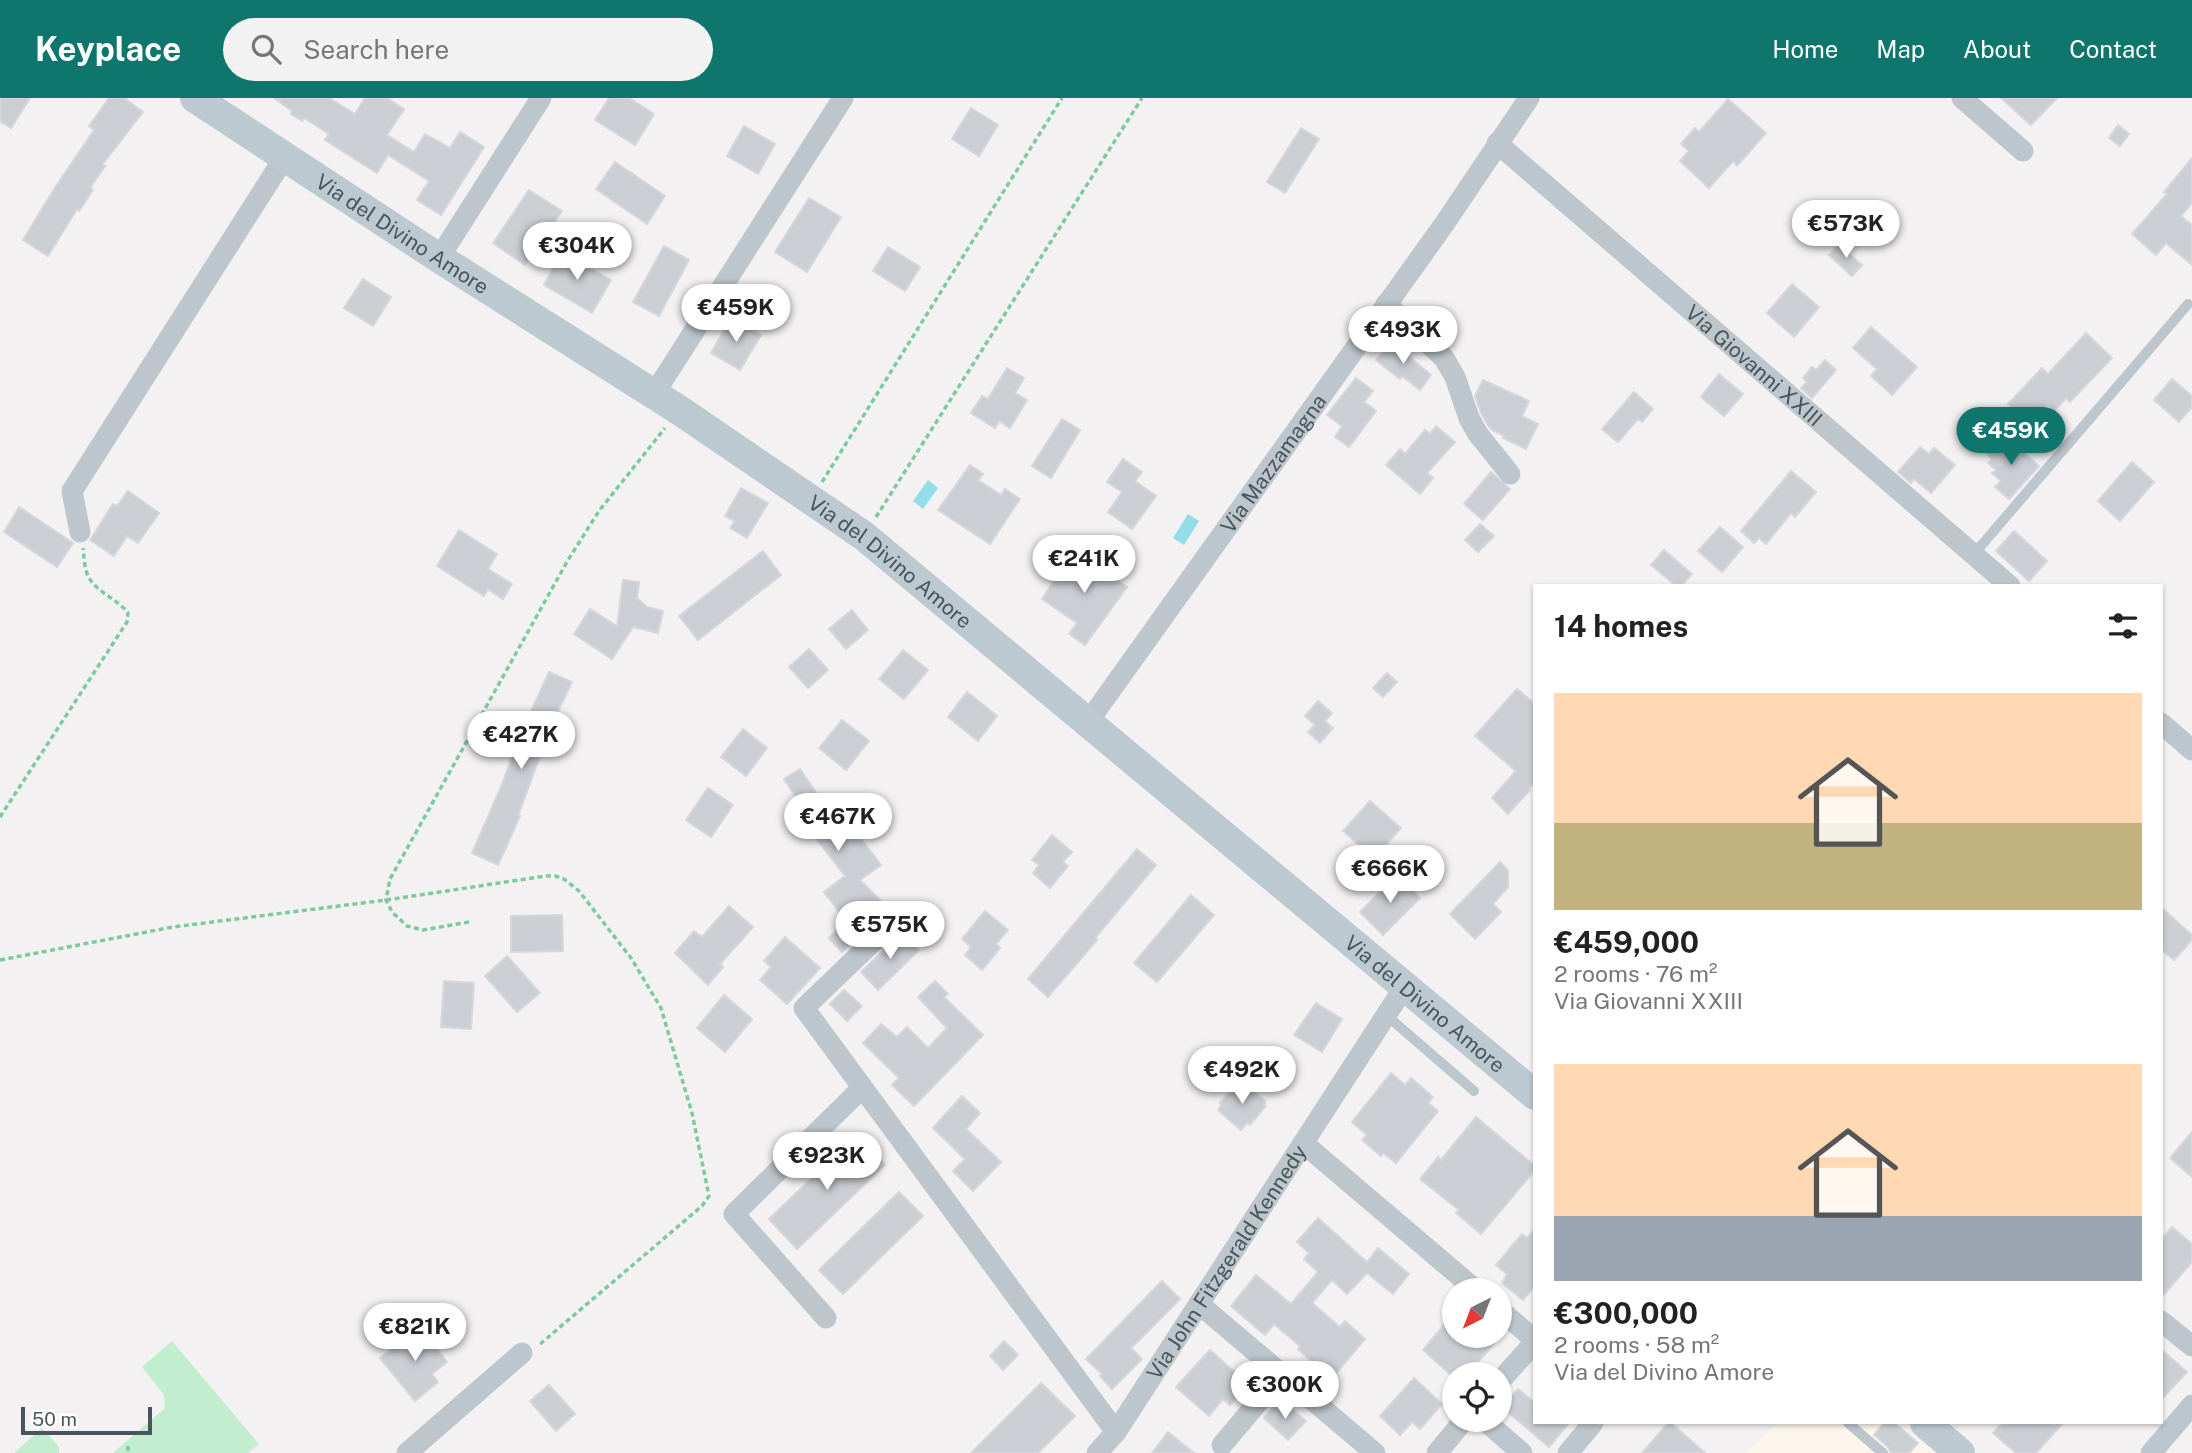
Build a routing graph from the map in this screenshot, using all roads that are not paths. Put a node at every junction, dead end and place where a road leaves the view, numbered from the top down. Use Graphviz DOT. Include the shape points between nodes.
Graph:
graph roads {
  1 [pos="195,98"];
  2 [pos="541,98"];
  3 [pos="843,98"];
  4 [pos="1529,98"];
  5 [pos="1962,98"];
  6 [pos="1497,143"];
  7 [pos="2023,151"];
  8 [pos="284,158"];
  9 [pos="439,258"];
  10 [pos="1386,304"];
  11 [pos="2188,304"];
  12 [pos="666,402"];
  13 [pos="1510,474"];
  14 [pos="80,532"];
  15 [pos="1974,554"];
  16 [pos="2008,584"];
  17 [pos="1088,722"];
  18 [pos="2163,725"];
  19 [pos="2192,750"];
  20 [pos="904,912"];
  21 [pos="1405,986"];
  22 [pos="1386,1015"];
  23 [pos="862,1087"];
  24 [pos="1474,1091"];
  25 [pos="1533,1093"];
  26 [pos="1303,1143"];
  27 [pos="1462,1278"];
  28 [pos="1199,1304"];
  29 [pos="827,1318"];
  30 [pos="1512,1321"];
  31 [pos="2163,1323"];
  32 [pos="1533,1339"];
  33 [pos="1533,1343"];
  34 [pos="2192,1346"];
  35 [pos="526,1353"];
  36 [pos="1512,1367"];
  37 [pos="1282,1374"];
  38 [pos="2192,1405"];
  39 [pos="1592,1424"];
  40 [pos="1850,1424"];
  41 [pos="1925,1424"];
  42 [pos="1116,1432"];
  43 [pos="1454,1432"];
  44 [pos="1498,1432"];
  45 [pos="1222,1445"];
  46 [pos="407,1453"];
  47 [pos="1097,1453"];
  48 [pos="1375,1453"];
  49 [pos="1437,1453"];
  50 [pos="1522,1453"];
  51 [pos="1568,1453"];
  52 [pos="1883,1453"];
  53 [pos="1960,1453"];
  54 [pos="2151,1453"];
  1 -- 8 [label="main road, Via del Divino Amore"];
  2 -- 9 [label="street"];
  3 -- 12 [label="street"];
  4 -- 6 [label="street, Via Mazzamagna"];
  5 -- 7 [label="street"];
  6 -- 10 [label="street, Via Mazzamagna"];
  6 -- 15 [label="street, Via Giovanni XXIII"];
  8 -- 9 [label="main road, Via del Divino Amore"];
  8 -- 14 [label="street" via="72,491"];
  9 -- 12 [label="main road, Via del Divino Amore"];
  10 -- 13 [label="street" via="1444,358 1478,434"];
  10 -- 17 [label="street, Via Mazzamagna"];
  11 -- 15 [label="lane"];
  12 -- 17 [label="main road, Via del Divino Amore" via="864,536"];
  15 -- 16 [label="street, Via Giovanni XXIII"];
  17 -- 21 [label="main road, Via del Divino Amore"];
  18 -- 19 [label="street"];
  20 -- 23 [label="street" via="804,1008"];
  21 -- 22 [label="street, Via John Fitzgerald Kennedy"];
  21 -- 25 [label="main road, Via del Divino Amore"];
  22 -- 24 [label="lane"];
  22 -- 26 [label="street, Via John Fitzgerald Kennedy"];
  23 -- 29 [label="street" via="734,1214"];
  23 -- 42 [label="street"];
  26 -- 27 [label="street"];
  26 -- 28 [label="street, Via John Fitzgerald Kennedy"];
  28 -- 37 [label="street"];
  28 -- 42 [label="street, Via John Fitzgerald Kennedy"];
  30 -- 32 [label="street"];
  31 -- 34 [label="street"];
  33 -- 36 [label="street"];
  35 -- 46 [label="street"];
  37 -- 45 [label="street"];
  37 -- 48 [label="street"];
  38 -- 54 [label="street"];
  39 -- 51 [label="street"];
  40 -- 52 [label="lane"];
  41 -- 53 [label="main road"];
  42 -- 47 [label="street, Via John Fitzgerald Kennedy"];
  43 -- 49 [label="street"];
  44 -- 50 [label="street"];
}
